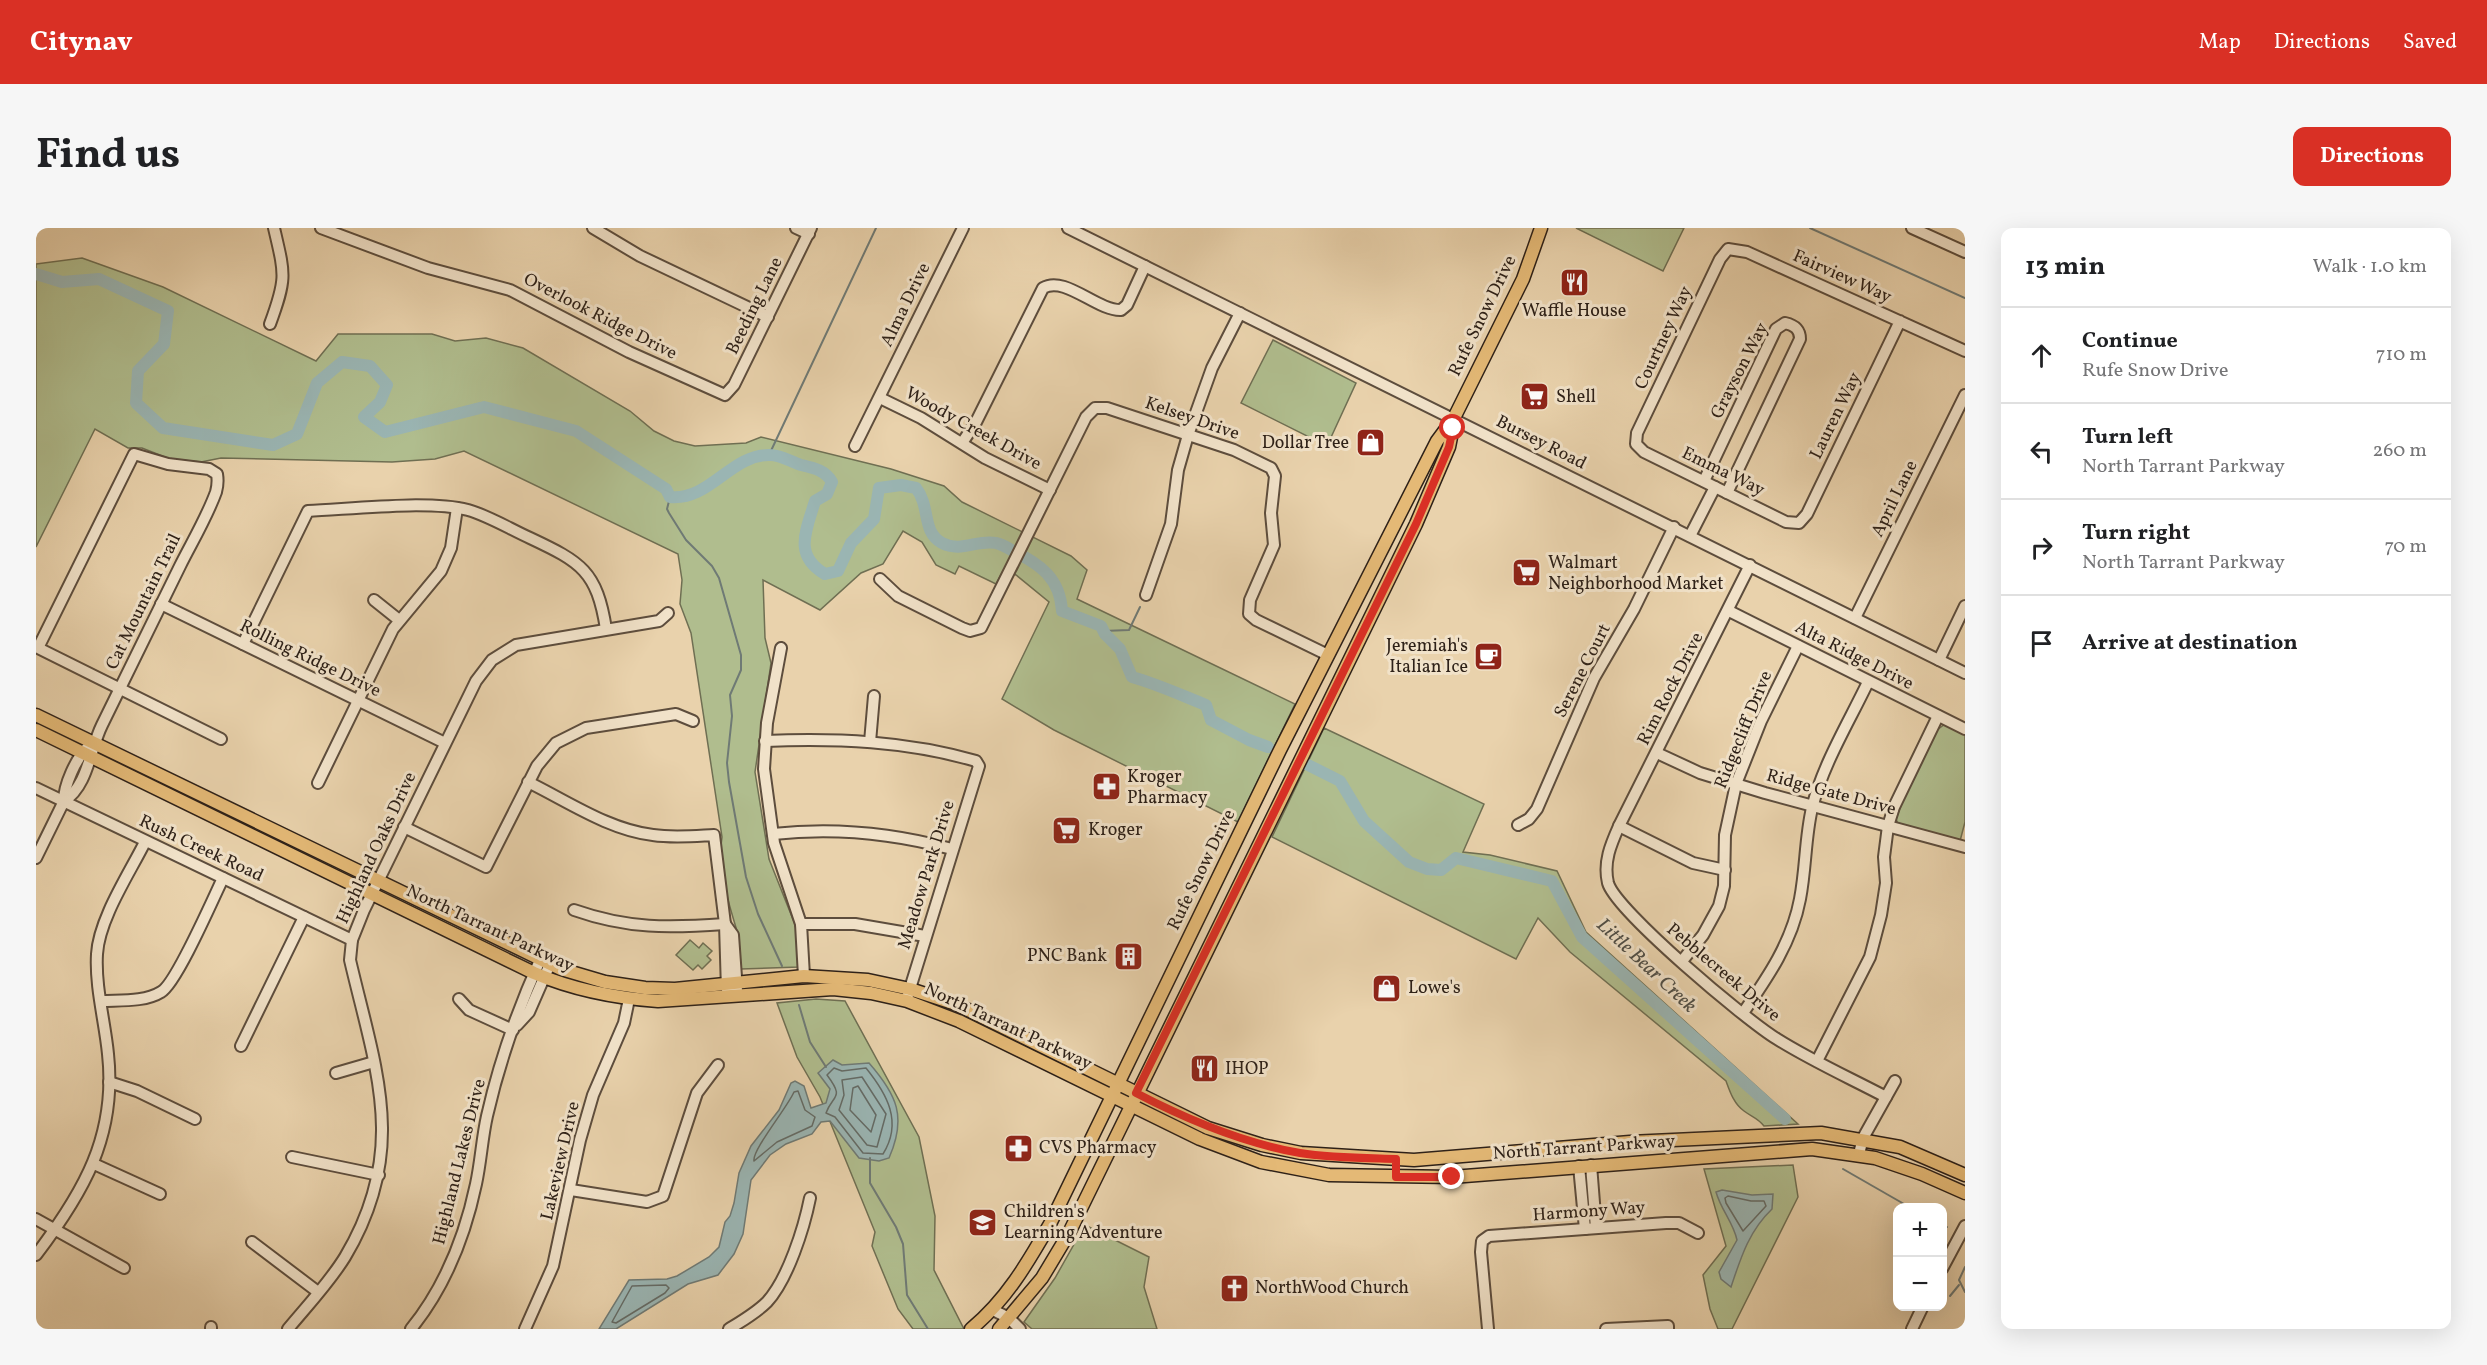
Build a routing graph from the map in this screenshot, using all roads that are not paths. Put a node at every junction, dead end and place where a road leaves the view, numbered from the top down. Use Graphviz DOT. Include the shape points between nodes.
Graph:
graph roads {
  1 [pos="274,228"];
  2 [pos="321,228"];
  3 [pos="593,228"];
  4 [pos="796,228"];
  5 [pos="963,228"];
  6 [pos="1068,228"];
  7 [pos="1541,228"];
  8 [pos="1912,228"];
  9 [pos="810,231"];
  10 [pos="1728,249"];
  11 [pos="1965,252"];
  12 [pos="1146,266"];
  13 [pos="1239,313"];
  14 [pos="768,317"];
  15 [pos="1900,321"];
  16 [pos="270,324"];
  17 [pos="1965,351"];
  18 [pos="725,395"];
  19 [pos="1965,395"];
  20 [pos="880,398"];
  21 [pos="1454,418"];
  22 [pos="1188,435"];
  23 [pos="962,443"];
  24 [pos="1636,444"];
  25 [pos="855,446"];
  26 [pos="1704,482"];
  27 [pos="1715,487"];
  28 [pos="1050,490"];
  29 [pos="1727,493"];
  30 [pos="457,508"];
  31 [pos="1799,523"];
  32 [pos="1674,527"];
  33 [pos="1690,536"];
  34 [pos="1750,565"];
  35 [pos="1371,572"];
  36 [pos="879,579"];
  37 [pos="1389,581"];
  38 [pos="1146,595"];
  39 [pos="374,600"];
  40 [pos="161,604"];
  41 [pos="1965,606"];
  42 [pos="1729,611"];
  43 [pos="668,613"];
  44 [pos="1855,618"];
  45 [pos="399,620"];
  46 [pos="606,629"];
  47 [pos="243,644"];
  48 [pos="1798,646"];
  49 [pos="781,648"];
  50 [pos="1328,655"];
  51 [pos="1939,660"];
  52 [pos="1965,673"];
  53 [pos="1868,682"];
  54 [pos="120,689"];
  55 [pos="874,696"];
  56 [pos="358,700"];
  57 [pos="36,715"];
  58 [pos="1938,716"];
  59 [pos="693,721"];
  60 [pos="1965,729"];
  61 [pos="36,730"];
  62 [pos="221,739"];
  63 [pos="765,741"];
  64 [pos="870,742"];
  65 [pos="93,743"];
  66 [pos="445,743"];
  67 [pos="1657,753"];
  68 [pos="87,755"];
  69 [pos="528,782"];
  70 [pos="318,783"];
  71 [pos="1736,784"];
  72 [pos="36,788"];
  73 [pos="64,801"];
  74 [pos="1812,807"];
  75 [pos="1518,825"];
  76 [pos="1619,826"];
  77 [pos="1888,826"];
  78 [pos="404,827"];
  79 [pos="772,834"];
  80 [pos="1237,839"];
  81 [pos="145,842"];
  82 [pos="1965,847"];
  83 [pos="952,849"];
  84 [pos="1258,849"];
  85 [pos="36,858"];
  86 [pos="1725,870"];
  87 [pos="223,879"];
  88 [pos="378,881"];
  89 [pos="372,894"];
  90 [pos="574,910"];
  91 [pos="304,917"];
  92 [pos="725,924"];
  93 [pos="801,924"];
  94 [pos="926,936"];
  95 [pos="352,940"];
  96 [pos="1185,946"];
  97 [pos="1204,956"];
  98 [pos="1682,961"];
  99 [pos="545,962"];
  100 [pos="539,975"];
  101 [pos="804,976"];
  102 [pos="732,983"];
  103 [pos="908,994"];
  104 [pos="732,997"];
  105 [pos="459,999"];
  106 [pos="629,999"];
  107 [pos="102,1001"];
  108 [pos="1743,1012"];
  109 [pos="513,1030"];
  110 [pos="1021,1035"];
  111 [pos="241,1046"];
  112 [pos="1015,1047"];
  113 [pos="1816,1061"];
  114 [pos="374,1062"];
  115 [pos="718,1065"];
  116 [pos="336,1073"];
  117 [pos="1895,1081"];
  118 [pos="109,1082"];
  119 [pos="1118,1083"];
  120 [pos="1136,1093"];
  121 [pos="1112,1096"];
  122 [pos="1886,1097"];
  123 [pos="1130,1105"];
  124 [pos="195,1119"];
  125 [pos="1863,1138"];
  126 [pos="1860,1154"];
  127 [pos="292,1157"];
  128 [pos="1396,1159"];
  129 [pos="94,1164"];
  130 [pos="1585,1165"];
  131 [pos="379,1175"];
  132 [pos="1965,1175"];
  133 [pos="1396,1177"];
  134 [pos="571,1190"];
  135 [pos="1965,1193"];
  136 [pos="160,1194"];
  137 [pos="810,1198"];
  138 [pos="36,1219"];
  139 [pos="1965,1226"];
  140 [pos="1591,1228"];
  141 [pos="54,1231"];
  142 [pos="1698,1233"];
  143 [pos="252,1242"];
  144 [pos="36,1255"];
  145 [pos="1947,1260"];
  146 [pos="124,1268"];
  147 [pos="318,1292"];
  148 [pos="993,1310"];
  149 [pos="1921,1311"];
  150 [pos="1003,1326"];
  151 [pos="1668,1328"];
  152 [pos="288,1329"];
  153 [pos="411,1329"];
  154 [pos="525,1329"];
  155 [pos="729,1329"];
  156 [pos="970,1329"];
  157 [pos="1020,1329"];
  158 [pos="1488,1329"];
  159 [pos="1606,1329"];
  160 [pos="1912,1329"];
  1 -- 16 [label="street" via="284,283"];
  2 -- 18 [label="street, Overlook Ridge Drive" via="428,268 510,290 629,352"];
  3 -- 14 [label="street" via="640,256"];
  4 -- 9 [label="street"];
  5 -- 20 [label="street, Alma Drive"];
  6 -- 12 [label="street, Bursey Road"];
  7 -- 21 [label="main road, Rufe Snow Drive" via="1522,279"];
  8 -- 11 [label="street"];
  9 -- 14 [label="street, Beeding Lane"];
  10 -- 15 [label="street, Fairview Way" via="1747,252"];
  10 -- 24 [label="street, Courtney Way" via="1637,433"];
  12 -- 13 [label="street, Bursey Road"];
  12 -- 23 [label="street" via="1121,310 1058,285 1048,285"];
  13 -- 21 [label="street, Bursey Road"];
  13 -- 22 [label="street" via="1212,368"];
  14 -- 18 [label="street, Beeding Lane" via="735,385"];
  15 -- 17 [label="street, Fairview Way"];
  15 -- 31 [label="street, Lauren Way" via="1807,514"];
  19 -- 44 [label="street, April Lane"];
  20 -- 23 [label="street, Woody Creek Drive"];
  20 -- 25 [label="street, Alma Drive"];
  21 -- 32 [label="street, Bursey Road"];
  21 -- 35 [label="main road, Rufe Snow Drive" via="1437,441"];
  21 -- 37 [label="main road, Rufe Snow Drive" via="1449,447"];
  22 -- 28 [label="street, Kelsey Drive" via="1107,408 1095,408 1086,417"];
  22 -- 38 [label="street" via="1178,470 1172,524"];
  22 -- 50 [label="street, Kelsey Drive" via="1251,457 1274,472 1274,545 1250,600 1249,614"];
  23 -- 28 [label="street, Woody Creek Drive"];
  24 -- 26 [label="street, Emma Way" via="1644,452"];
  26 -- 27 [label="street, Emma Way"];
  26 -- 29 [label="street, Grayson Way" via="1776,328 1785,323 1792,325 1800,339"];
  27 -- 29 [label="street, Emma Way"];
  27 -- 33 [label="street"];
  28 -- 36 [label="street" via="984,623 976,630 962,628 898,596"];
  29 -- 31 [label="street, Emma Way" via="1786,522"];
  30 -- 45 [label="street" via="451,548 441,571"];
  30 -- 46 [label="street" via="483,516 574,561 602,599"];
  30 -- 47 [label="street" via="308,511"];
  32 -- 33 [label="street, Bursey Road"];
  32 -- 75 [label="street, Serene Court" via="1634,609 1594,678 1537,809"];
  33 -- 34 [label="street, Bursey Road"];
  34 -- 42 [label="street, Rim Rock Drive"];
  34 -- 44 [label="street, Bursey Road"];
  35 -- 37 [label="main road"];
  35 -- 50 [label="main road, Rufe Snow Drive"];
  37 -- 84 [label="main road, Rufe Snow Drive"];
  39 -- 45 [label="street"];
  40 -- 47 [label="street, Rolling Ridge Drive"];
  40 -- 54 [label="street, Cat Mountain Trail"];
  40 -- 54 [label="street, Cat Mountain Trail" via="216,492 217,474 134,454 38,648"];
  41 -- 51 [label="street"];
  42 -- 48 [label="street, Alta Ridge Drive"];
  42 -- 67 [label="street, Rim Rock Drive"];
  43 -- 46 [label="street, Highland Oaks Drive" via="659,621"];
  44 -- 51 [label="street, Bursey Road"];
  45 -- 56 [label="street"];
  46 -- 66 [label="street, Highland Oaks Drive" via="531,641 499,654 476,681"];
  47 -- 56 [label="street, Rolling Ridge Drive"];
  48 -- 53 [label="street, Alta Ridge Drive"];
  48 -- 71 [label="street, Ridgecliff Drive" via="1761,721"];
  49 -- 63 [label="street"];
  50 -- 80 [label="main road, Rufe Snow Drive"];
  51 -- 52 [label="street, Bursey Road"];
  53 -- 58 [label="street, Alta Ridge Drive"];
  53 -- 74 [label="street"];
  54 -- 62 [label="street"];
  54 -- 65 [label="street, Cat Mountain Trail"];
  55 -- 64 [label="street"];
  56 -- 66 [label="street, Rolling Ridge Drive"];
  56 -- 70 [label="street"];
  57 -- 65 [label="main road, North Tarrant Parkway"];
  58 -- 60 [label="street, Alta Ridge Drive"];
  58 -- 77 [label="street"];
  59 -- 69 [label="street" via="676,714 574,732 546,752"];
  61 -- 68 [label="main road, North Tarrant Parkway"];
  63 -- 64 [label="street"];
  63 -- 79 [label="street" via="764,769"];
  64 -- 83 [label="street, Meadow Park Drive" via="922,748 976,761 979,766"];
  65 -- 68 [label="street, Cat Mountain Trail"];
  65 -- 88 [label="main road, North Tarrant Parkway"];
  66 -- 78 [label="street, Highland Oaks Drive"];
  67 -- 71 [label="street, Ridge Gate Drive"];
  67 -- 76 [label="street, Rim Rock Drive"];
  68 -- 73 [label="street, Cat Mountain Trail" via="75,790"];
  68 -- 89 [label="main road, North Tarrant Parkway"];
  69 -- 78 [label="street" via="486,867"];
  69 -- 92 [label="street" via="640,833 714,835"];
  71 -- 74 [label="street, Ridge Gate Drive"];
  71 -- 86 [label="street, Ridgecliff Drive" via="1725,835"];
  72 -- 73 [label="street, Rush Creek Road"];
  73 -- 81 [label="street, Rush Creek Road"];
  73 -- 85 [label="street, Cat Mountain Trail"];
  74 -- 77 [label="street, Ridge Gate Drive"];
  74 -- 108 [label="street" via="1801,897 1792,930 1774,967"];
  76 -- 86 [label="street" via="1694,863"];
  76 -- 98 [label="street, Pebblecreek Drive" via="1607,858 1611,888 1626,910"];
  77 -- 82 [label="street, Ridge Gate Drive"];
  77 -- 113 [label="street" via="1886,883 1870,957"];
  78 -- 88 [label="street, Highland Oaks Drive"];
  79 -- 83 [label="street" via="806,830 861,832 912,838"];
  79 -- 93 [label="street"];
  80 -- 84 [label="main road"];
  80 -- 96 [label="main road, Rufe Snow Drive"];
  81 -- 87 [label="street, Rush Creek Road"];
  81 -- 107 [label="street" via="101,931 97,954"];
  83 -- 94 [label="street, Meadow Park Drive"];
  84 -- 97 [label="main road, Rufe Snow Drive"];
  86 -- 98 [label="street, Ridgecliff Drive" via="1717,911"];
  87 -- 91 [label="street, Rush Creek Road"];
  87 -- 107 [label="street" via="163,992 138,999"];
  88 -- 89 [label="street, Highland Oaks Drive"];
  88 -- 99 [label="main road, North Tarrant Parkway"];
  89 -- 95 [label="street, Highland Oaks Drive"];
  89 -- 100 [label="main road, North Tarrant Parkway"];
  90 -- 92 [label="street" via="649,928"];
  91 -- 95 [label="street, Rush Creek Road"];
  91 -- 111 [label="street"];
  92 -- 102 [label="street" via="733,935"];
  93 -- 94 [label="street" via="855,924"];
  93 -- 101 [label="street"];
  94 -- 103 [label="street, Meadow Park Drive"];
  95 -- 114 [label="street, Highland Oaks Drive" via="350,960"];
  96 -- 97 [label="main road"];
  96 -- 119 [label="main road, Rufe Snow Drive"];
  97 -- 120 [label="main road, Rufe Snow Drive"];
  98 -- 108 [label="street, Pebblecreek Drive"];
  99 -- 100 [label="street, Highland Lakes Drive"];
  99 -- 102 [label="main road, North Tarrant Parkway" via="585,977 626,986 675,989"];
  100 -- 106 [label="main road, North Tarrant Parkway" via="590,992"];
  100 -- 109 [label="street, Highland Lakes Drive"];
  101 -- 102 [label="main road, North Tarrant Parkway"];
  101 -- 103 [label="main road, North Tarrant Parkway" via="859,979"];
  102 -- 104 [label="street"];
  103 -- 104 [label="main road, North Tarrant Parkway" via="833,989"];
  103 -- 110 [label="main road, North Tarrant Parkway" via="956,1004"];
  103 -- 112 [label="main road, North Tarrant Parkway"];
  104 -- 106 [label="main road, North Tarrant Parkway"];
  105 -- 109 [label="street" via="469,1010"];
  106 -- 134 [label="street, Lakeview Drive" via="624,1023 593,1095"];
  107 -- 118 [label="street"];
  108 -- 113 [label="street, Pebblecreek Drive" via="1775,1038"];
  109 -- 153 [label="street, Highland Lakes Drive" via="487,1115 476,1182 458,1249 444,1279"];
  110 -- 112 [label="main road"];
  110 -- 119 [label="main road, North Tarrant Parkway"];
  112 -- 121 [label="main road, North Tarrant Parkway"];
  113 -- 122 [label="street, Pebblecreek Drive"];
  114 -- 116 [label="street"];
  114 -- 131 [label="street, Highland Oaks Drive" via="383,1122"];
  115 -- 134 [label="street" via="697,1093 663,1196 647,1202"];
  117 -- 122 [label="street"];
  118 -- 124 [label="street"];
  118 -- 129 [label="street"];
  119 -- 120 [label="main road, North Tarrant Parkway"];
  119 -- 121 [label="main road, Rufe Snow Drive"];
  120 -- 123 [label="main road, Rufe Snow Drive"];
  120 -- 128 [label="main road, North Tarrant Parkway" via="1208,1128 1262,1145 1318,1155"];
  121 -- 123 [label="main road, North Tarrant Parkway"];
  121 -- 148 [label="main road, Rufe Snow Drive" via="1050,1224 1025,1268"];
  122 -- 125 [label="street"];
  123 -- 133 [label="main road, North Tarrant Parkway" via="1200,1139 1261,1162 1329,1175"];
  123 -- 150 [label="main road, Rufe Snow Drive" via="1069,1233 1042,1278"];
  125 -- 126 [label="street"];
  125 -- 128 [label="main road, North Tarrant Parkway" via="1774,1133"];
  125 -- 132 [label="main road, North Tarrant Parkway" via="1910,1150"];
  126 -- 130 [label="main road, North Tarrant Parkway" via="1812,1149"];
  126 -- 135 [label="main road, North Tarrant Parkway"];
  127 -- 131 [label="street"];
  128 -- 133 [label="main road"];
  129 -- 136 [label="street"];
  129 -- 141 [label="street" via="75,1203"];
  130 -- 133 [label="main road, North Tarrant Parkway" via="1452,1177"];
  130 -- 140 [label="street"];
  131 -- 147 [label="street, Highland Oaks Drive" via="361,1226 344,1258"];
  134 -- 154 [label="street, Lakeview Drive" via="553,1266"];
  137 -- 155 [label="street" via="776,1290 760,1308"];
  138 -- 141 [label="street"];
  139 -- 145 [label="street"];
  140 -- 142 [label="street, Harmony Way" via="1679,1223"];
  140 -- 158 [label="street, Harmony Way" via="1489,1236 1482,1241"];
  141 -- 144 [label="street"];
  141 -- 146 [label="street"];
  143 -- 147 [label="street"];
  147 -- 152 [label="street, Highland Oaks Drive"];
  148 -- 150 [label="street"];
  148 -- 156 [label="main road, Rufe Snow Drive"];
  149 -- 160 [label="street"];
  150 -- 157 [label="street"];
  151 -- 159 [label="street"];
}
